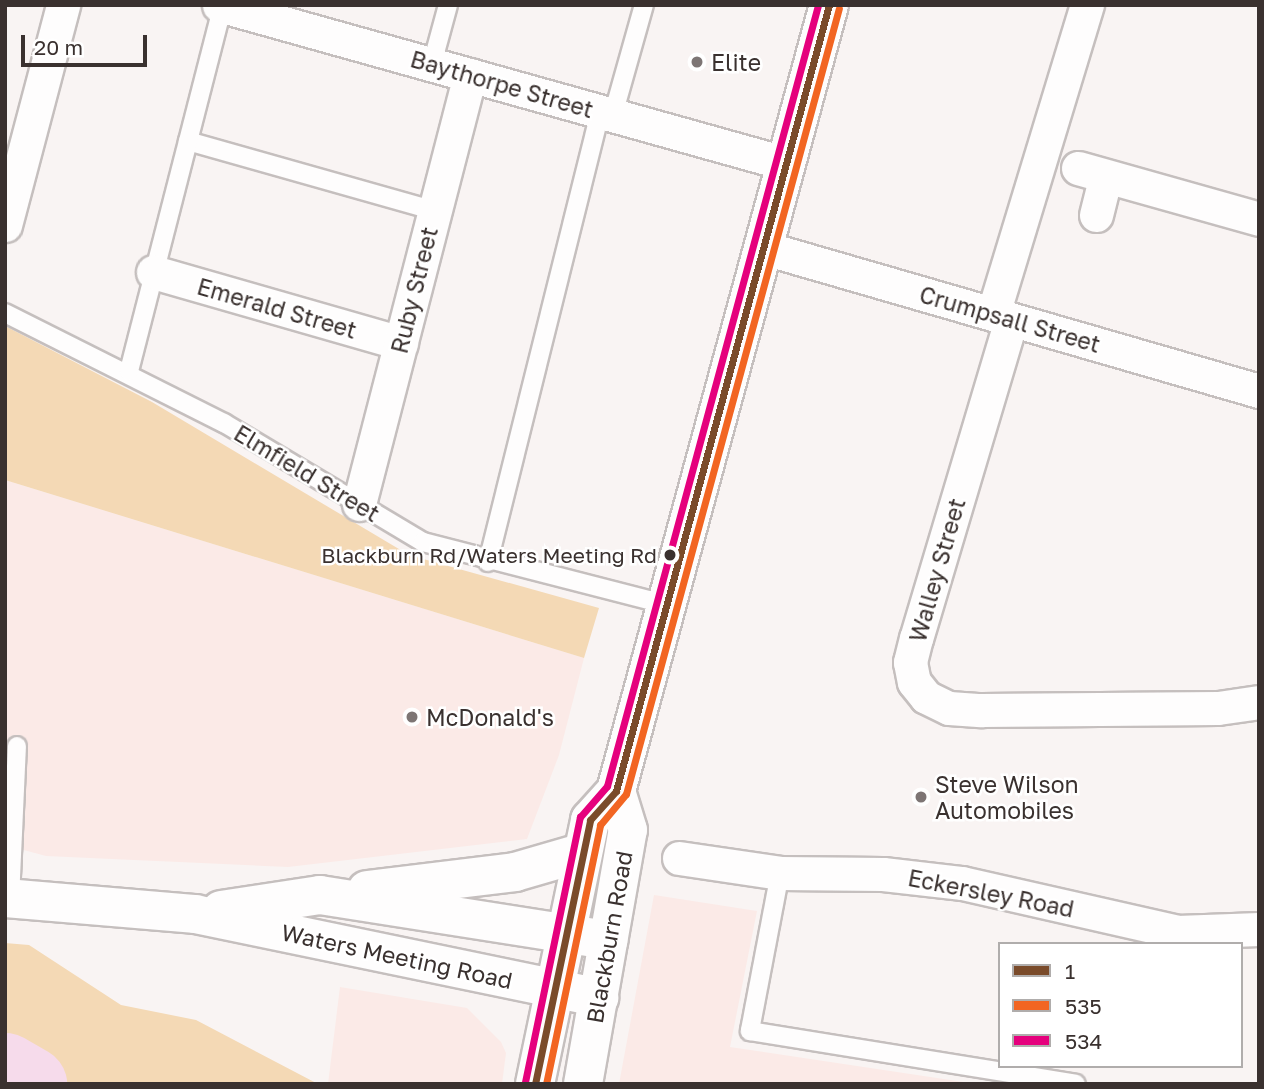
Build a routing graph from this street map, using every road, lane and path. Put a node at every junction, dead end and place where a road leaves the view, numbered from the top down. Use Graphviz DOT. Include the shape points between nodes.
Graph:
graph roads {
  1 [pos="63,5"];
  2 [pos="448,5"];
  3 [pos="644,5"];
  4 [pos="829,5"];
  5 [pos="1087,5"];
  6 [pos="221,6"];
  7 [pos="278,13"];
  8 [pos="432,64"];
  9 [pos="470,75"];
  10 [pos="606,113"];
  11 [pos="188,141"];
  12 [pos="784,163"];
  13 [pos="435,211"];
  14 [pos="1096,215"];
  15 [pos="1259,219"];
  16 [pos="5,225"];
  17 [pos="761,247"];
  18 [pos="153,272"];
  19 [pos="5,313"];
  20 [pos="1002,317"];
  21 [pos="401,343"];
  22 [pos="129,372"];
  23 [pos="1259,391"];
  24 [pos="359,504"];
  25 [pos="488,562"];
  26 [pos="664,604"];
  27 [pos="1259,702"];
  28 [pos="18,746"];
  29 [pos="615,791"];
  30 [pos="581,853"];
  31 [pos="679,858"];
  32 [pos="780,873"];
  33 [pos="320,895"];
  34 [pos="8,899"];
  35 [pos="195,914"];
  36 [pos="1259,929"];
  37 [pos="565,934"];
  38 [pos="609,940"];
  39 [pos="553,989"];
  40 [pos="598,998"];
  41 [pos="535,1084"];
  42 [pos="583,1084"];
  43 [pos="1076,1084"];
  1 -- 16 [label="street"];
  2 -- 8 [label="lane"];
  3 -- 10 [label="lane"];
  4 -- 12 [label="main road, Blackburn Road"];
  5 -- 20 [label="street, Walley Street"];
  6 -- 7 [label="street, Baythorpe Street"];
  6 -- 11 [label="lane"];
  7 -- 8 [label="street, Baythorpe Street"];
  8 -- 9 [label="street, Baythorpe Street"];
  9 -- 10 [label="street, Baythorpe Street"];
  9 -- 13 [label="street, Ruby Street"];
  10 -- 12 [label="street, Baythorpe Street"];
  10 -- 25 [label="lane"];
  11 -- 13 [label="lane"];
  11 -- 18 [label="lane"];
  12 -- 17 [label="main road, Blackburn Road"];
  13 -- 21 [label="street, Ruby Street"];
  14 -- 15 [label="street" via="1091,173"];
  17 -- 20 [label="street, Crumpsall Street"];
  17 -- 26 [label="main road, Blackburn Road"];
  18 -- 21 [label="street, Emerald Street"];
  18 -- 22 [label="lane"];
  19 -- 22 [label="lane, Elmfield Street"];
  20 -- 23 [label="street, Crumpsall Street"];
  20 -- 27 [label="street, Walley Street" via="916,638 911,662 914,682 926,697 949,708 981,710 1218,708"];
  21 -- 24 [label="street, Ruby Street"];
  22 -- 24 [label="lane, Elmfield Street"];
  24 -- 25 [label="lane, Elmfield Street" via="423,542"];
  25 -- 26 [label="lane, Elmfield Street"];
  26 -- 29 [label="main road, Blackburn Road"];
  28 -- 34 [label="lane"];
  29 -- 30 [label="main road, Blackburn Road" via="590,820"];
  29 -- 38 [label="main road, Blackburn Road" via="628,830"];
  30 -- 33 [label="main road" via="514,872"];
  30 -- 37 [label="main road, Blackburn Road"];
  31 -- 32 [label="street, Eckersley Road"];
  32 -- 36 [label="street, Eckersley Road" via="883,874 962,883 1177,932"];
  32 -- 43 [label="lane" via="750,1031"];
  33 -- 35 [label="main road, Waters Meeting Road"];
  33 -- 37 [label="main road, Waters Meeting Road"];
  34 -- 35 [label="main road, Waters Meeting Road"];
  35 -- 39 [label="main road, Waters Meeting Road"];
  37 -- 38 [label="main road, Waters Meeting Road"];
  37 -- 39 [label="main road, Blackburn Road"];
  38 -- 40 [label="main road, Blackburn Road"];
  39 -- 40 [label="main road, Waters Meeting Road"];
  39 -- 41 [label="main road, Blackburn Road"];
  40 -- 42 [label="main road, Blackburn Road"];
}
